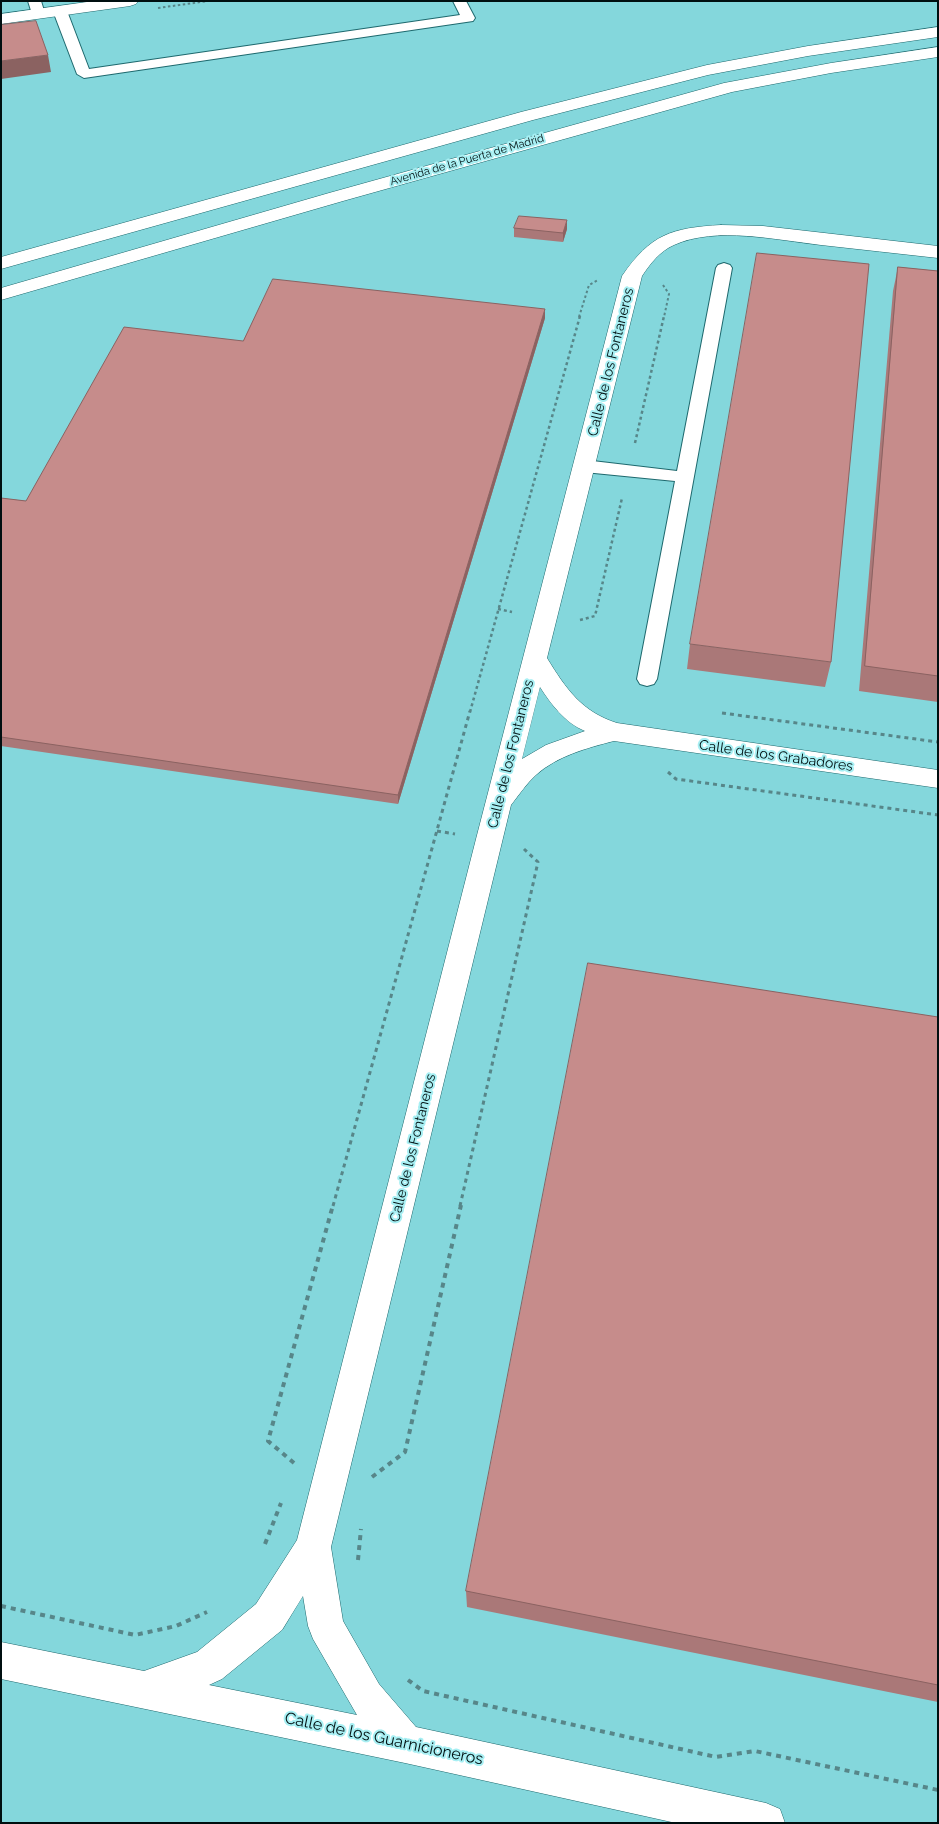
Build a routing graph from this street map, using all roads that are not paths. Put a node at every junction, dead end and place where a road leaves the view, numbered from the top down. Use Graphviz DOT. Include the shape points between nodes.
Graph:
graph roads {
  1 [pos="130,1"];
  2 [pos="459,1"];
  3 [pos="36,8"];
  4 [pos="60,11"];
  5 [pos="1,19"];
  6 [pos="938,32"];
  7 [pos="938,52"];
  8 [pos="938,252"];
  9 [pos="1,263"];
  10 [pos="724,268"];
  11 [pos="1,294"];
  12 [pos="584,466"];
  13 [pos="684,477"];
  14 [pos="535,658"];
  15 [pos="647,679"];
  16 [pos="614,732"];
  17 [pos="938,779"];
  18 [pos="498,803"];
  19 [pos="313,1547"];
  20 [pos="1,1660"];
  21 [pos="146,1689"];
  22 [pos="405,1744"];
  23 [pos="766,1823"];
  1 -- 4 [label="street"];
  2 -- 4 [label="lane" via="468,18 84,74"];
  3 -- 4 [label="street"];
  3 -- 5 [label="street"];
  6 -- 9 [label="street, Avenida de la Puerta de Madrid" via="707,70 527,116"];
  7 -- 11 [label="street, Avenida de la Puerta de Madrid" via="730,87 336,196"];
  8 -- 12 [label="street, Calle de los Fontaneros" via="718,230 666,241 646,256 632,276"];
  10 -- 13 [label="lane"];
  12 -- 13 [label="lane"];
  12 -- 14 [label="street, Calle de los Fontaneros"];
  13 -- 15 [label="lane"];
  14 -- 16 [label="street, Calle de los Grabadores" via="561,698 584,720"];
  14 -- 18 [label="street, Calle de los Fontaneros"];
  16 -- 17 [label="street, Calle de los Grabadores"];
  16 -- 18 [label="street, Calle de los Grabadores" via="574,743 537,761"];
  18 -- 19 [label="street, Calle de los Fontaneros"];
  19 -- 21 [label="street, Calle de los Fontaneros" via="269,1617 209,1666"];
  19 -- 22 [label="street, Calle de los Fontaneros" via="326,1626 366,1697"];
  20 -- 21 [label="street, Calle de los Guarnicioneros"];
  21 -- 22 [label="street, Calle de los Guarnicioneros"];
  22 -- 23 [label="street, Calle de los Guarnicioneros"];
}
